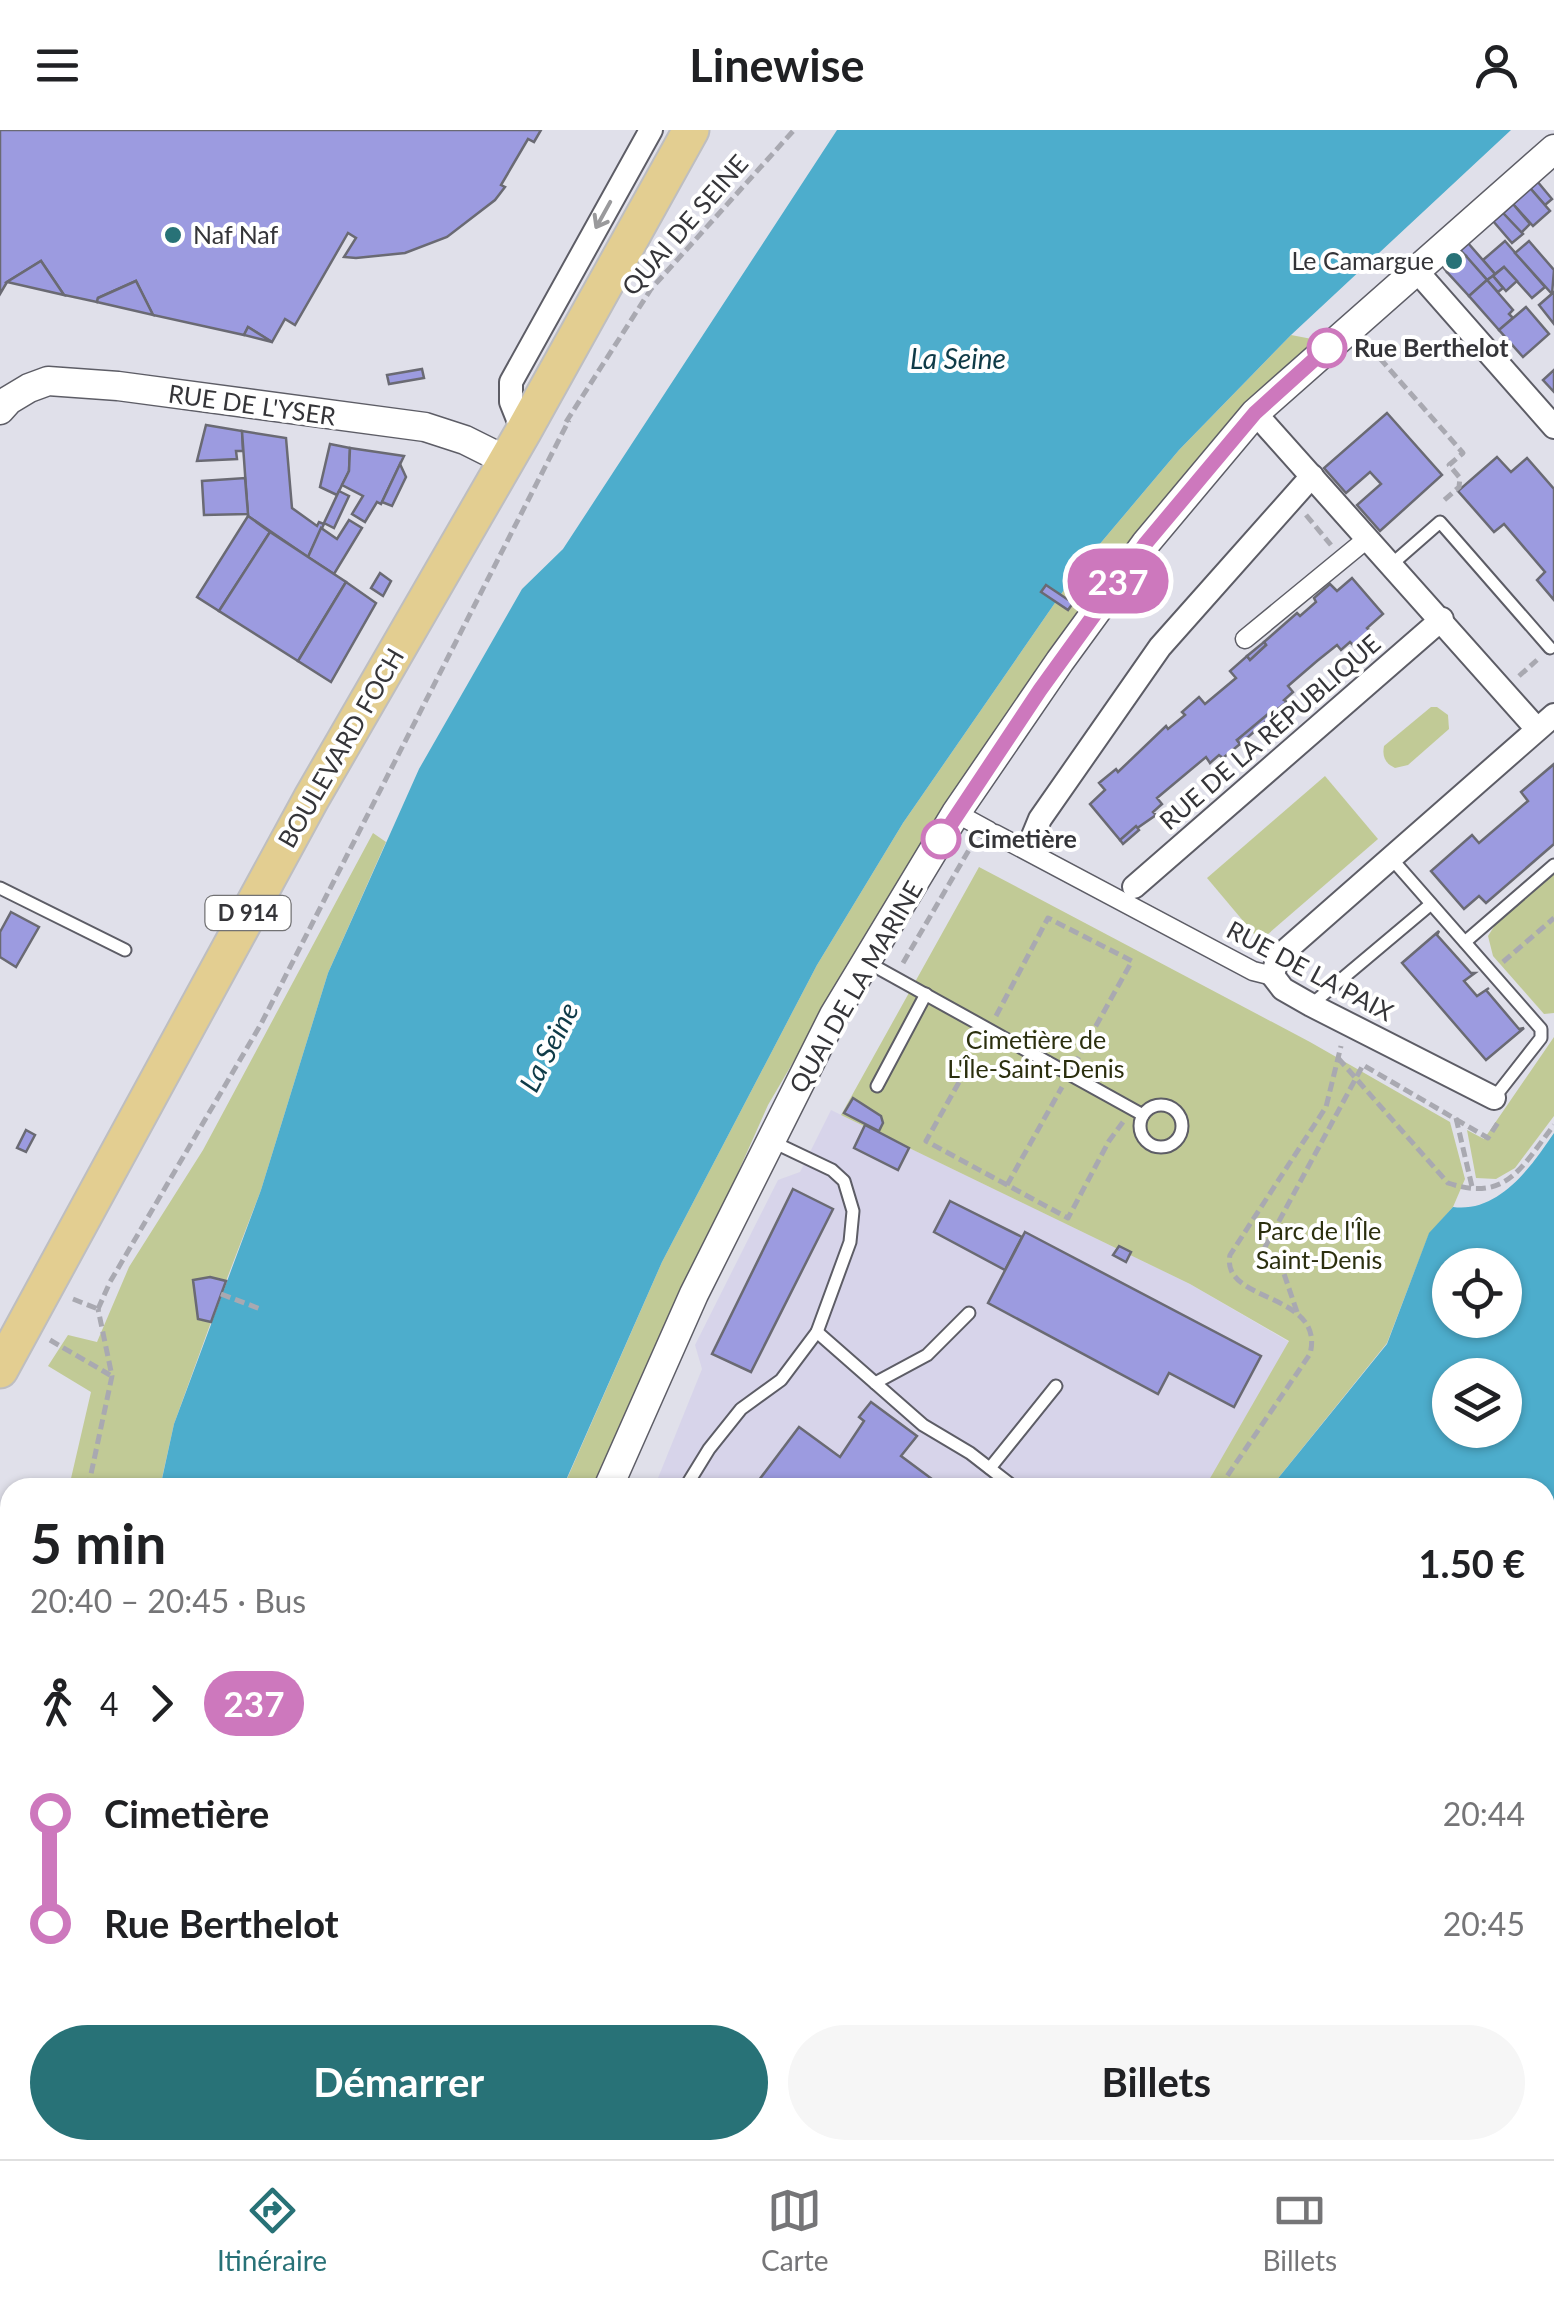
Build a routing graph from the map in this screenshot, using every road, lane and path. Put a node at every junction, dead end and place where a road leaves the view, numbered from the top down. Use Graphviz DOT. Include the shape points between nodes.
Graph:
graph roads {
  1 [pos="651,130"];
  2 [pos="691,130"];
  3 [pos="794,130"];
  4 [pos="1554,148"];
  5 [pos="1416,269"];
  6 [pos="1351,326"];
  7 [pos="0,410"];
  8 [pos="1255,413"];
  9 [pos="1554,427"];
  10 [pos="515,446"];
  11 [pos="1312,476"];
  12 [pos="1292,499"];
  13 [pos="1440,522"];
  14 [pos="1368,538"];
  15 [pos="1343,558"];
  16 [pos="1392,564"];
  17 [pos="1442,619"];
  18 [pos="1244,639"];
  19 [pos="1550,648"];
  20 [pos="1503,690"];
  21 [pos="1546,722"];
  22 [pos="956,813"];
  23 [pos="989,830"];
  24 [pos="1034,836"];
  25 [pos="1391,858"];
  26 [pos="1554,865"];
  27 [pos="1134,887"];
  28 [pos="0,888"];
  29 [pos="1431,904"];
  30 [pos="1554,918"];
  31 [pos="1464,942"];
  32 [pos="125,950"];
  33 [pos="866,961"];
  34 [pos="1491,972"];
  35 [pos="1273,976"];
  36 [pos="895,977"];
  37 [pos="926,994"];
  38 [pos="1311,1006"];
  39 [pos="1351,1026"];
  40 [pos="1337,1057"];
  41 [pos="1356,1078"];
  42 [pos="877,1086"];
  43 [pos="1500,1104"];
  44 [pos="1144,1115"];
  45 [pos="1456,1118"];
  46 [pos="1554,1125"];
  47 [pos="770,1141"];
  48 [pos="1473,1192"];
  49 [pos="221,1294"];
  50 [pos="74,1299"];
  51 [pos="98,1310"];
  52 [pos="264,1310"];
  53 [pos="969,1314"];
  54 [pos="1298,1314"];
  55 [pos="818,1332"];
  56 [pos="38,1334"];
  57 [pos="0,1370"];
  58 [pos="112,1376"];
  59 [pos="875,1383"];
  60 [pos="1056,1386"];
  61 [pos="990,1468"];
  62 [pos="90,1478"];
  63 [pos="612,1478"];
  64 [pos="691,1478"];
  65 [pos="1002,1478"];
  66 [pos="1226,1478"];
  1 -- 10 [label="street, one-way" via="511,382"];
  2 -- 10 [label="main road, BOULEVARD FOCH / D 914"];
  3 -- 51 [label="path, QUAI DE SEINE" via="652,289 579,400 262,1024"];
  4 -- 5 [label="street, QUAI DE LA MARINE"];
  5 -- 6 [label="street, QUAI DE LA MARINE"];
  5 -- 9 [label="street"];
  6 -- 8 [label="street, QUAI DE LA MARINE"];
  6 -- 13 [label="path" via="1463,453 1450,464 1460,482 1440,504"];
  7 -- 10 [label="street, RUE DE L'YSER" via="48,381 425,427"];
  8 -- 11 [label="street"];
  8 -- 22 [label="street, QUAI DE LA MARINE" via="1146,543"];
  10 -- 57 [label="main road, BOULEVARD FOCH / D 914" via="274,867"];
  11 -- 12 [label="street"];
  11 -- 14 [label="street"];
  12 -- 15 [label="path"];
  12 -- 24 [label="street" via="1160,646"];
  13 -- 16 [label="lane"];
  13 -- 19 [label="lane"];
  14 -- 15 [label="street"];
  14 -- 16 [label="street"];
  15 -- 18 [label="street"];
  16 -- 17 [label="street"];
  17 -- 20 [label="street"];
  17 -- 27 [label="street, RUE DE LA RÉPUBLIQUE"];
  19 -- 20 [label="path"];
  20 -- 21 [label="street"];
  21 -- 25 [label="street"];
  22 -- 23 [label="street, RUE DE LA PAIX"];
  22 -- 33 [label="street, QUAI DE LA MARINE"];
  23 -- 35 [label="street, RUE DE LA PAIX"];
  23 -- 36 [label="path"];
  25 -- 29 [label="lane"];
  25 -- 35 [label="street" via="1285,951"];
  26 -- 31 [label="lane"];
  28 -- 32 [label="lane"];
  29 -- 31 [label="lane"];
  29 -- 38 [label="lane"];
  30 -- 34 [label="path"];
  31 -- 34 [label="lane"];
  33 -- 36 [label="lane"];
  33 -- 47 [label="street, QUAI DE LA MARINE"];
  34 -- 43 [label="lane" via="1542,1033"];
  35 -- 38 [label="street, RUE DE LA PAIX"];
  36 -- 37 [label="lane"];
  37 -- 42 [label="lane"];
  37 -- 44 [label="lane"];
  38 -- 39 [label="street, RUE DE LA PAIX"];
  39 -- 40 [label="path"];
  39 -- 43 [label="street, RUE DE LA PAIX"];
  40 -- 41 [label="path"];
  40 -- 54 [label="path" via="1326,1107 1228,1263 1234,1277"];
  41 -- 45 [label="path" via="1362,1065"];
  41 -- 48 [label="path" via="1448,1183"];
  41 -- 54 [label="path" via="1264,1249 1281,1265"];
  43 -- 45 [label="path" via="1488,1138"];
  45 -- 48 [label="path"];
  46 -- 48 [label="path" via="1524,1164 1494,1188"];
  47 -- 55 [label="lane" via="832,1170 850,1194 850,1242"];
  47 -- 63 [label="street, QUAI DE LA MARINE"];
  49 -- 52 [label="path"];
  50 -- 51 [label="path"];
  51 -- 58 [label="path"];
  53 -- 59 [label="lane" via="927,1355"];
  54 -- 66 [label="path" via="1310,1327 1310,1354"];
  55 -- 59 [label="lane"];
  55 -- 64 [label="lane" via="780,1380 741,1409"];
  56 -- 58 [label="path"];
  58 -- 62 [label="path"];
  59 -- 61 [label="lane"];
  60 -- 61 [label="lane"];
  61 -- 65 [label="lane"];
}
